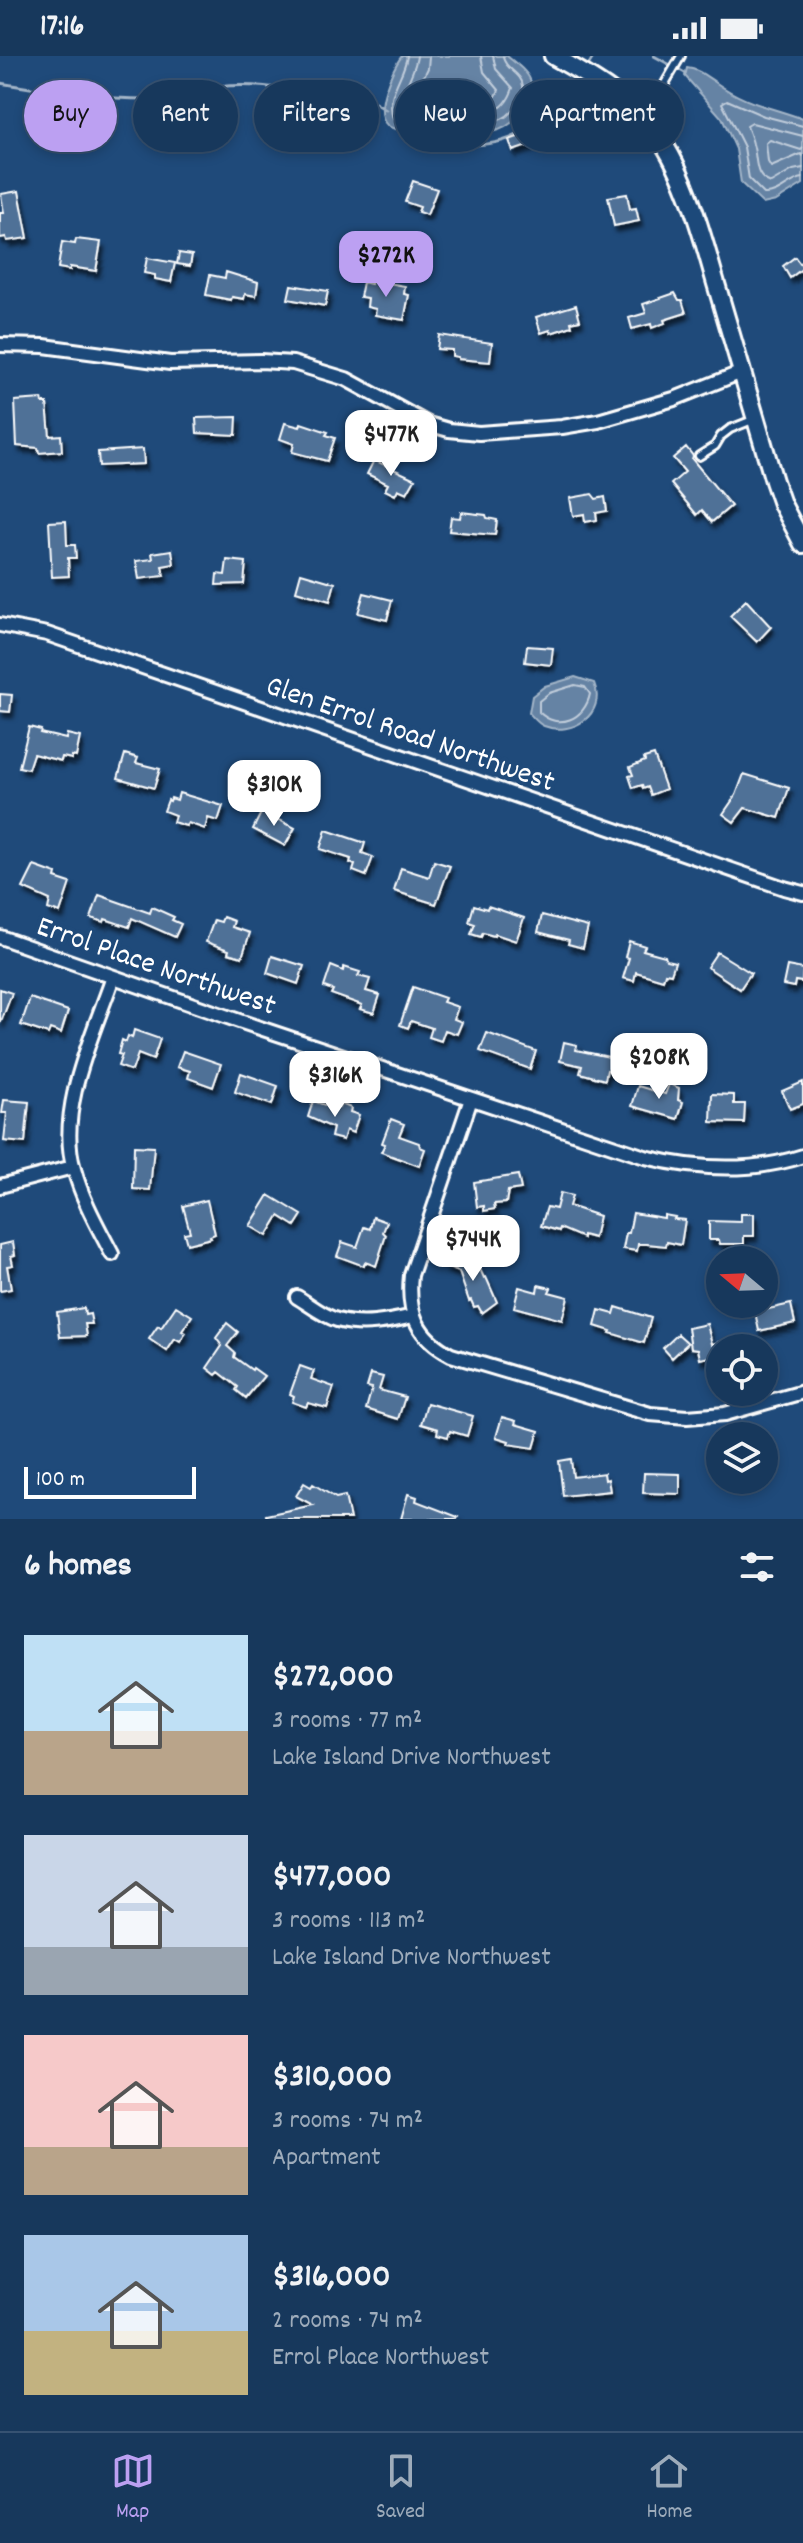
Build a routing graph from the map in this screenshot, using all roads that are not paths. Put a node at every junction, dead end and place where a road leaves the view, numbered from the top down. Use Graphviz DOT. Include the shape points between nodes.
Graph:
graph roads {
  1 [pos="681,56"];
  2 [pos="566,59"];
  3 [pos="597,80"];
  4 [pos="666,80"];
  5 [pos="667,152"];
  6 [pos="0,345"];
  7 [pos="742,372"];
  8 [pos="755,419"];
  9 [pos="699,456"];
  10 [pos="803,544"];
  11 [pos="0,625"];
  12 [pos="803,893"];
  13 [pos="0,937"];
  14 [pos="113,977"];
  15 [pos="471,1099"];
  16 [pos="803,1156"];
  17 [pos="73,1167"];
  18 [pos="0,1186"];
  19 [pos="112,1254"];
  20 [pos="297,1297"];
  21 [pos="413,1316"];
  22 [pos="803,1392"];
  1 -- 4 [label="lane"];
  2 -- 3 [label="street"];
  5 -- 7 [label="street" via="698,224"];
  6 -- 7 [label="street" via="170,363 293,363 346,379 428,424 479,433 598,421"];
  7 -- 8 [label="street"];
  8 -- 9 [label="lane" via="730,429"];
  8 -- 10 [label="street" via="782,504"];
  11 -- 12 [label="street, Glen Errol Road Northwest" via="47,634"];
  13 -- 14 [label="street, Errol Place Northwest"];
  14 -- 15 [label="street, Errol Place Northwest"];
  14 -- 17 [label="street" via="73,1096"];
  15 -- 16 [label="street, Errol Place Northwest" via="673,1164 743,1168"];
  15 -- 21 [label="street" via="411,1275"];
  17 -- 18 [label="street"];
  17 -- 19 [label="street"];
  20 -- 21 [label="street" via="334,1319 361,1324"];
  21 -- 22 [label="street" via="428,1339 451,1355 650,1414 725,1414"];
}
